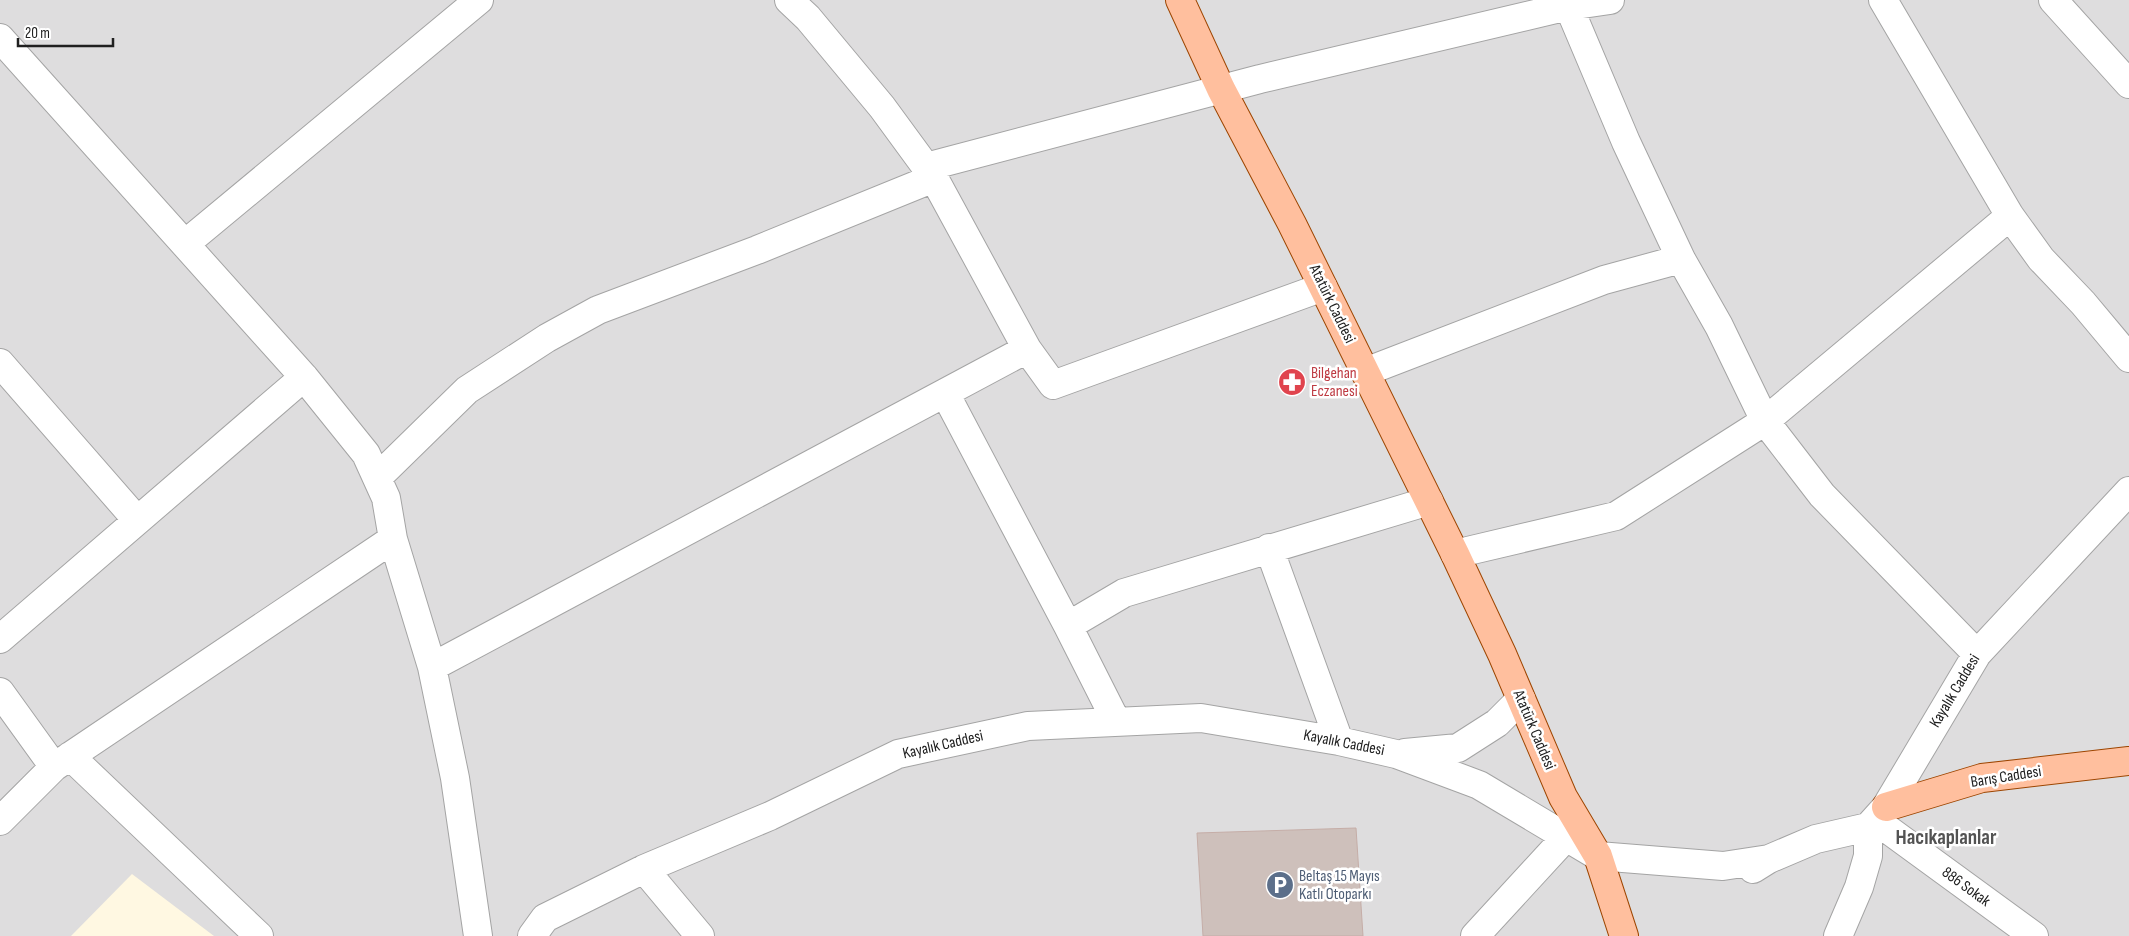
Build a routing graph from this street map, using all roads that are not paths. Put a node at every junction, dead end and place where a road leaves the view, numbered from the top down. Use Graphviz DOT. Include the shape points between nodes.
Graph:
graph roads {
  1 [pos="479,0"];
  2 [pos="789,0"];
  3 [pos="1180,0"];
  4 [pos="1610,0"];
  5 [pos="1883,0"];
  6 [pos="2053,0"];
  7 [pos="1567,3"];
  8 [pos="0,38"];
  9 [pos="2129,84"];
  10 [pos="1221,90"];
  11 [pos="930,173"];
  12 [pos="2010,216"];
  13 [pos="185,244"];
  14 [pos="1681,259"];
  15 [pos="1323,286"];
  16 [pos="1027,349"];
  17 [pos="2129,358"];
  18 [pos="0,363"];
  19 [pos="1365,372"];
  20 [pos="304,377"];
  21 [pos="944,393"];
  22 [pos="1765,421"];
  23 [pos="377,478"];
  24 [pos="2129,491"];
  25 [pos="1429,501"];
  26 [pos="137,520"];
  27 [pos="393,539"];
  28 [pos="1269,548"];
  29 [pos="1455,554"];
  30 [pos="1068,626"];
  31 [pos="0,639"];
  32 [pos="1976,654"];
  33 [pos="1506,664"];
  34 [pos="432,667"];
  35 [pos="0,692"];
  36 [pos="1520,699"];
  37 [pos="1116,721"];
  38 [pos="1339,741"];
  39 [pos="1396,754"];
  40 [pos="62,761"];
  41 [pos="2129,761"];
  42 [pos="1563,797"];
  43 [pos="1876,818"];
  44 [pos="0,821"];
  45 [pos="1566,837"];
  46 [pos="1598,856"];
  47 [pos="644,869"];
  48 [pos="259,936"];
  49 [pos="478,936"];
  50 [pos="532,936"];
  51 [pos="700,936"];
  52 [pos="1475,936"];
  53 [pos="1624,936"];
  54 [pos="1838,936"];
  55 [pos="2034,936"];
  1 -- 13 [label="street"];
  2 -- 11 [label="street" via="808,18 882,107"];
  3 -- 10 [label="main road, Atatürk Caddesi"];
  4 -- 7 [label="street"];
  5 -- 12 [label="street"];
  6 -- 9 [label="street"];
  7 -- 10 [label="street"];
  7 -- 14 [label="street" via="1626,142"];
  8 -- 13 [label="street"];
  10 -- 11 [label="street"];
  10 -- 15 [label="main road, Atatürk Caddesi"];
  11 -- 16 [label="street"];
  11 -- 23 [label="street" via="757,250 598,310 547,338 467,390"];
  12 -- 17 [label="street" via="2041,258"];
  12 -- 22 [label="street"];
  13 -- 20 [label="street"];
  14 -- 19 [label="street" via="1604,280"];
  14 -- 22 [label="street" via="1719,326"];
  15 -- 16 [label="street" via="1054,385"];
  15 -- 19 [label="main road, Atatürk Caddesi"];
  16 -- 21 [label="street"];
  18 -- 26 [label="street"];
  19 -- 25 [label="main road, Atatürk Caddesi"];
  20 -- 23 [label="street" via="366,454"];
  20 -- 26 [label="street"];
  21 -- 30 [label="street"];
  21 -- 34 [label="street"];
  22 -- 29 [label="street" via="1616,516"];
  22 -- 32 [label="street" via="1822,495"];
  23 -- 27 [label="street" via="386,498"];
  24 -- 32 [label="street, Kayalık Caddesi"];
  25 -- 28 [label="street"];
  25 -- 29 [label="main road, Atatürk Caddesi"];
  26 -- 31 [label="street"];
  27 -- 34 [label="street"];
  27 -- 40 [label="street"];
  28 -- 30 [label="street" via="1124,593"];
  28 -- 38 [label="street"];
  29 -- 33 [label="main road, Atatürk Caddesi"];
  30 -- 37 [label="street"];
  32 -- 43 [label="street, Kayalık Caddesi"];
  33 -- 36 [label="main road, Atatürk Caddesi"];
  33 -- 42 [label="main road, Atatürk Caddesi" via="1530,691 1564,773"];
  34 -- 49 [label="street" via="456,778"];
  35 -- 40 [label="street"];
  36 -- 39 [label="street, Kayalık Caddesi" via="1497,723 1458,748"];
  36 -- 42 [label="main road, Atatürk Caddesi"];
  37 -- 38 [label="street, Kayalık Caddesi" via="1201,718"];
  37 -- 47 [label="street, Kayalık Caddesi" via="1028,726 898,754 770,816"];
  38 -- 39 [label="street, Kayalık Caddesi"];
  39 -- 45 [label="street, Kayalık Caddesi" via="1479,785"];
  40 -- 44 [label="street"];
  40 -- 48 [label="street"];
  41 -- 43 [label="main road, Barış Caddesi" via="1982,778"];
  42 -- 46 [label="main road, Atatürk Caddesi"];
  43 -- 46 [label="street, Kayalık Caddesi" via="1769,859 1745,874 1718,877 1677,872 1634,859"];
  43 -- 54 [label="street" via="1859,886"];
  43 -- 55 [label="street, 886 Sokak"];
  45 -- 46 [label="street, Kayalık Caddesi"];
  45 -- 52 [label="street"];
  46 -- 53 [label="main road, Atatürk Caddesi"];
  47 -- 50 [label="street, Kayalık Caddesi" via="544,918"];
  47 -- 51 [label="street"];
}
